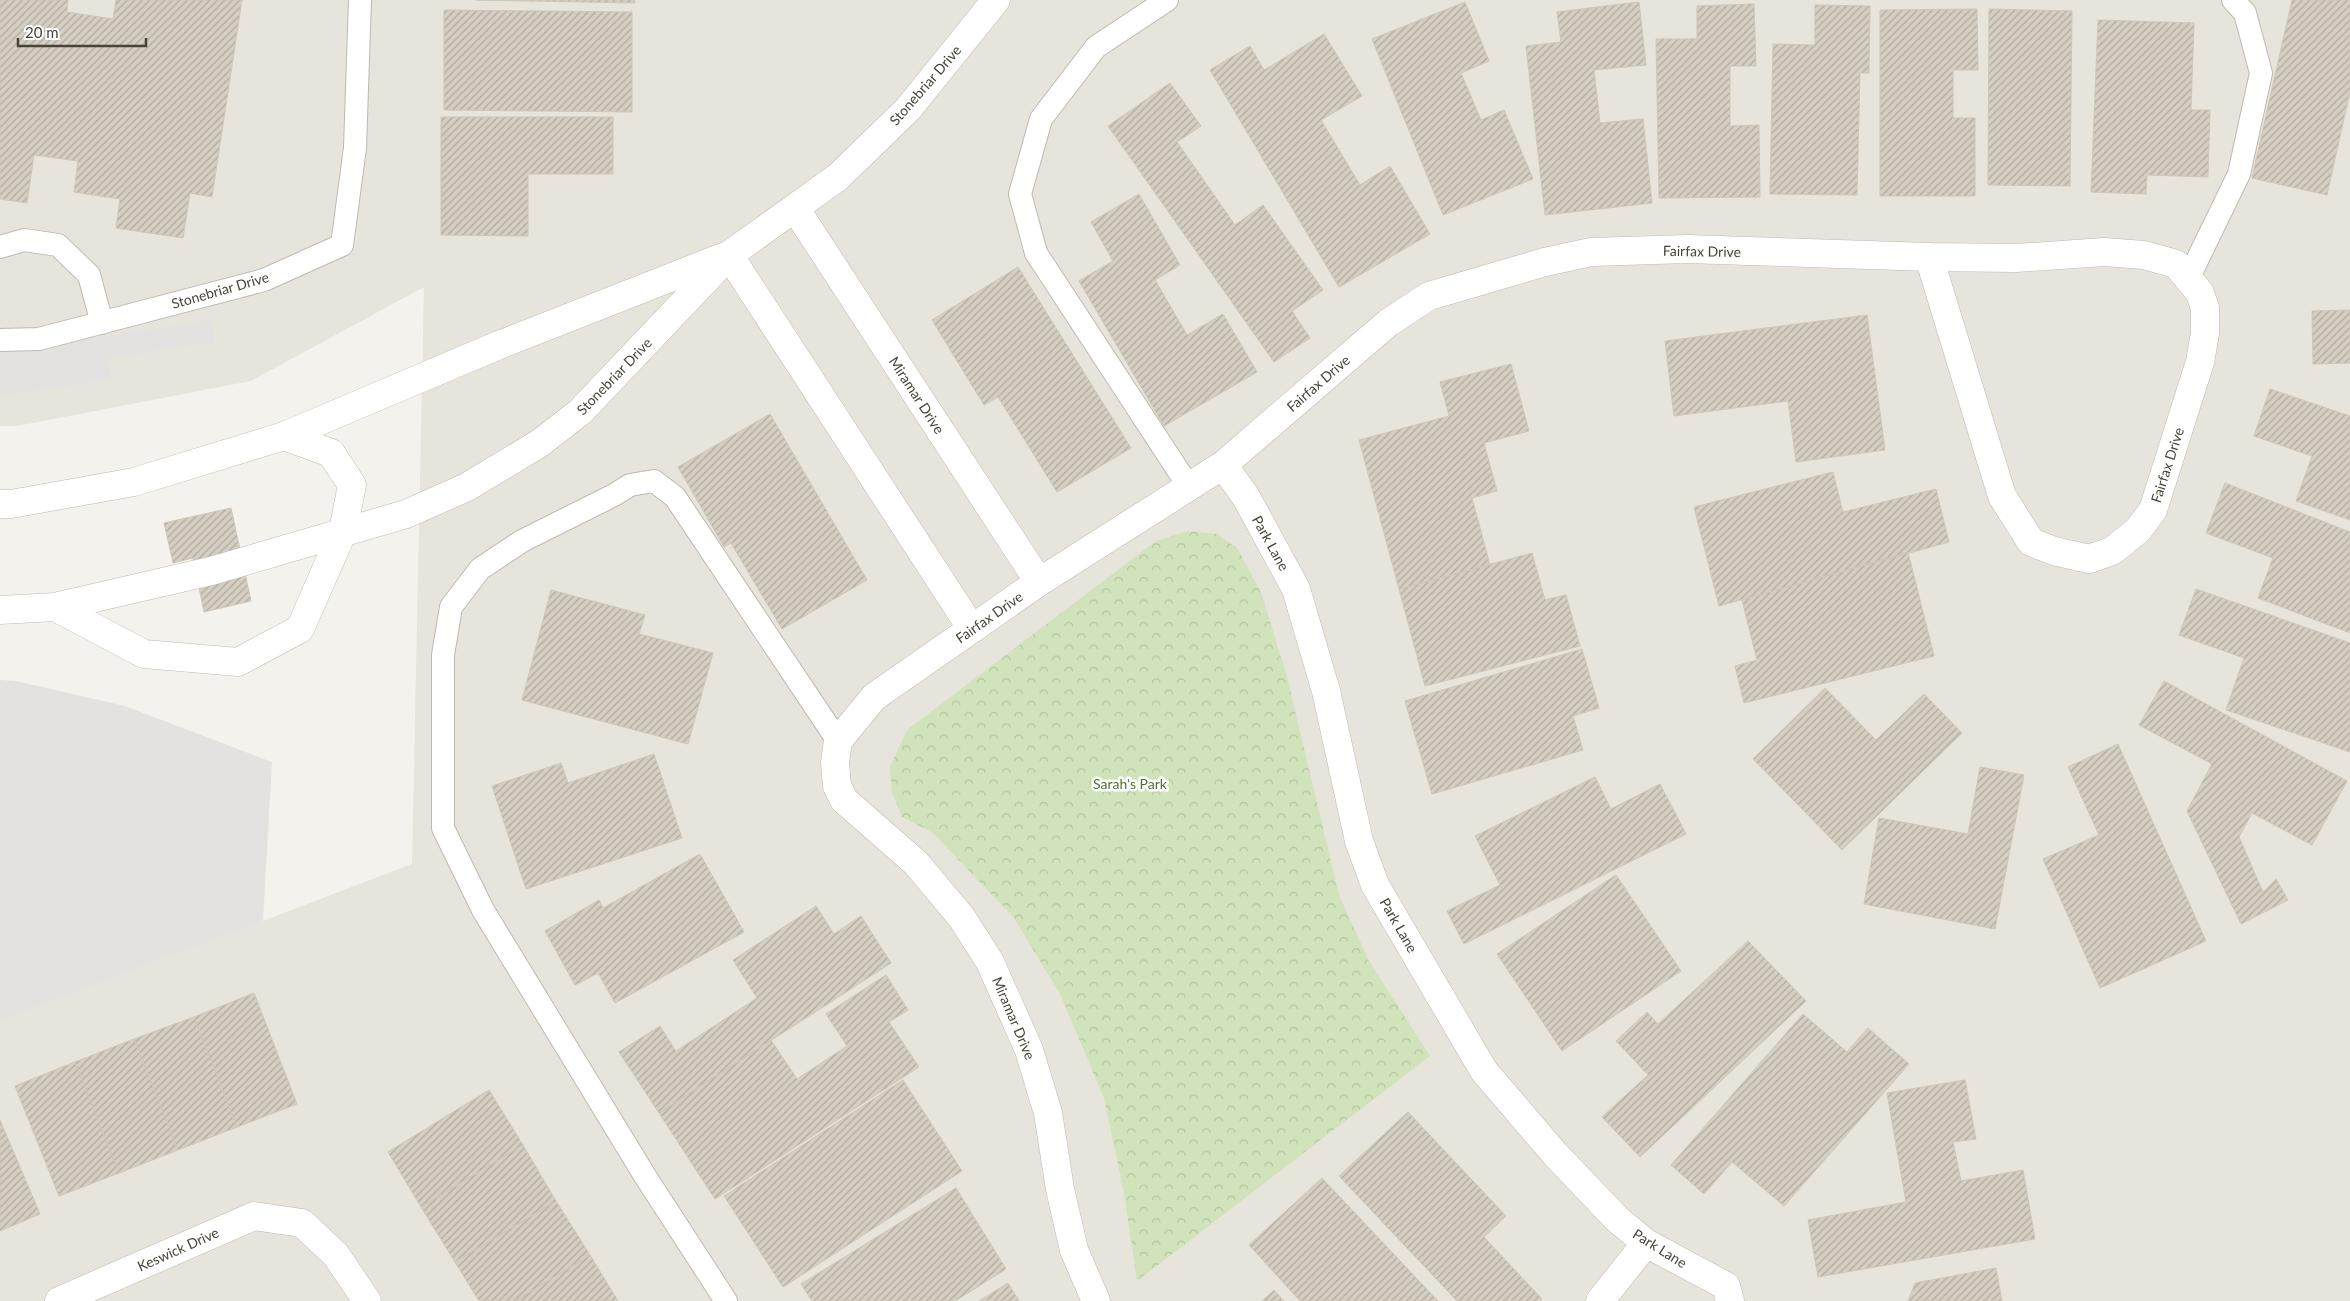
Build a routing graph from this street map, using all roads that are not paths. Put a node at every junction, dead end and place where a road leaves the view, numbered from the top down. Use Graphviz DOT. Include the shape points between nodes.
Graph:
graph roads {
  1 [pos="360,0"];
  2 [pos="996,0"];
  3 [pos="1167,0"];
  4 [pos="2233,0"];
  5 [pos="795,208"];
  6 [pos="0,247"];
  7 [pos="729,255"];
  8 [pos="1929,257"];
  9 [pos="2188,279"];
  10 [pos="102,323"];
  11 [pos="0,340"];
  12 [pos="284,436"];
  13 [pos="1223,465"];
  14 [pos="1189,487"];
  15 [pos="0,504"];
  16 [pos="343,532"];
  17 [pos="1039,582"];
  18 [pos="55,608"];
  19 [pos="0,610"];
  20 [pos="972,629"];
  21 [pos="838,741"];
  22 [pos="1646,1242"];
  23 [pos="1728,1293"];
  24 [pos="59,1301"];
  25 [pos="366,1301"];
  26 [pos="726,1301"];
  27 [pos="1096,1301"];
  28 [pos="1600,1301"];
  1 -- 10 [label="lane, Stonebriar Drive" via="355,148 342,245 264,280"];
  2 -- 5 [label="street, Stonebriar Drive" via="908,109 838,177"];
  3 -- 14 [label="lane" via="1096,47 1040,119 1020,194 1036,253"];
  4 -- 9 [label="lane" via="2245,13 2261,73 2239,174"];
  5 -- 7 [label="street, Stonebriar Drive"];
  5 -- 17 [label="street, Miramar Drive"];
  6 -- 10 [label="lane" via="24,240 58,245 89,275"];
  7 -- 12 [label="street, Stonebriar Drive" via="499,345"];
  7 -- 16 [label="street, Stonebriar Drive" via="580,412 540,443 467,487 406,514"];
  7 -- 20 [label="street"];
  8 -- 9 [label="street, Fairfax Drive" via="2016,258 2104,252 2144,255 2176,264"];
  8 -- 9 [label="street, Fairfax Drive" via="2002,496 2031,542 2089,559 2112,551 2138,530 2153,510 2200,362 2205,333 2205,308 2200,293"];
  8 -- 13 [label="street, Fairfax Drive" via="1687,250 1591,252 1544,262 1428,296 1388,323"];
  10 -- 11 [label="lane, Stonebriar Drive" via="39,339"];
  12 -- 15 [label="street, Stonebriar Drive" via="134,482"];
  12 -- 16 [label="street, Stonebriar Drive" via="331,453 352,485"];
  13 -- 14 [label="street, Fairfax Drive"];
  13 -- 22 [label="street, Park Lane" via="1246,497 1296,589 1326,691 1359,841 1375,884 1484,1071 1555,1154 1617,1219"];
  14 -- 17 [label="street, Fairfax Drive"];
  16 -- 18 [label="street, Stonebriar Drive" via="211,571"];
  16 -- 18 [label="street, Stonebriar Drive" via="300,630 238,662 144,654"];
  17 -- 20 [label="street, Fairfax Drive"];
  18 -- 19 [label="street, Stonebriar Drive"];
  20 -- 21 [label="street, Fairfax Drive" via="874,697"];
  21 -- 26 [label="lane" via="675,497 654,481 630,485 522,541 480,569 451,608 443,655 443,828 483,910 645,1176"];
  21 -- 27 [label="street, Miramar Drive" via="837,786 844,800 916,863 962,918 990,962 1029,1050 1048,1112 1074,1250"];
  22 -- 23 [label="street, Park Lane"];
  22 -- 28 [label="street"];
  24 -- 25 [label="street, Keswick Drive" via="254,1216 302,1223 336,1255"];
}
